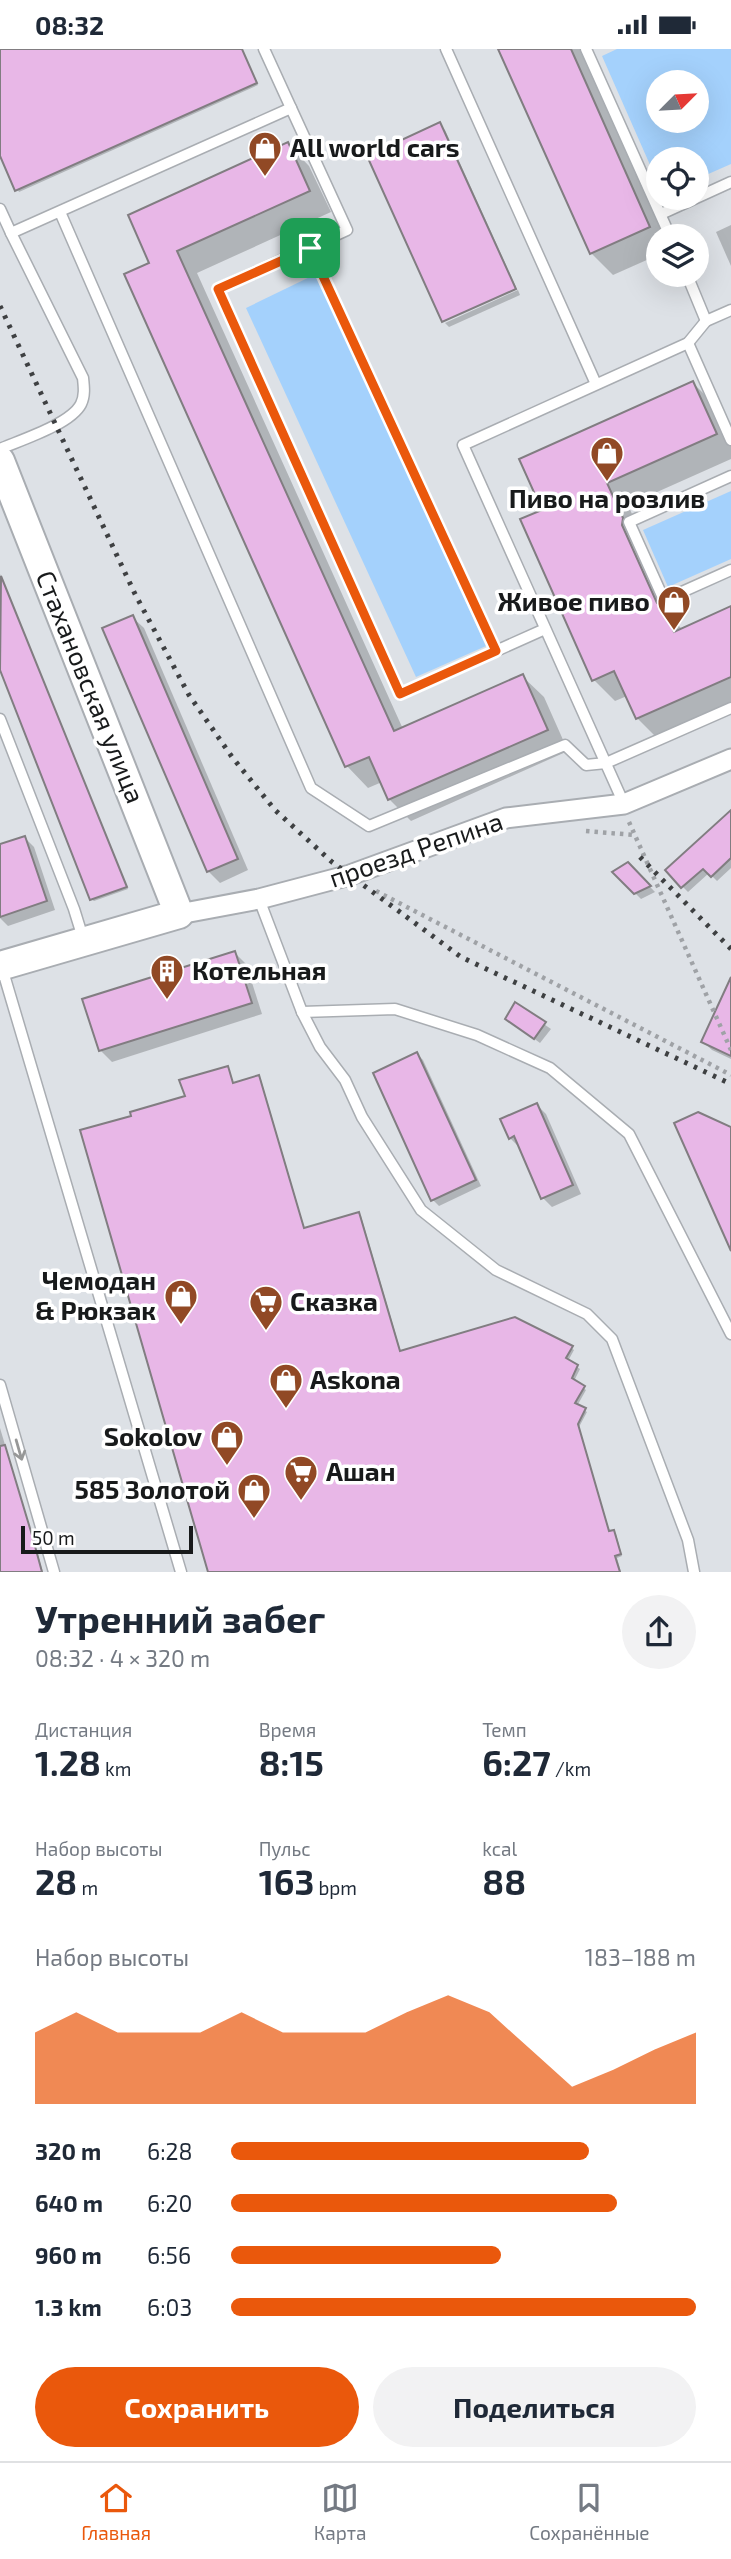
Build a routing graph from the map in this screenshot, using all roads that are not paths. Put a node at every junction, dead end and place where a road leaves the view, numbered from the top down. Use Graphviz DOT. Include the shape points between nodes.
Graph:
graph roads {
  1 [pos="264,49"];
  2 [pos="446,49"];
  3 [pos="586,49"];
  4 [pos="291,108"];
  5 [pos="731,183"];
  6 [pos="0,209"];
  7 [pos="60,212"];
  8 [pos="661,214"];
  9 [pos="665,224"];
  10 [pos="11,233"];
  11 [pos="310,248"];
  12 [pos="692,287"];
  13 [pos="731,310"];
  14 [pos="706,321"];
  15 [pos="688,343"];
  16 [pos="596,384"];
  17 [pos="731,440"];
  18 [pos="0,449"];
  19 [pos="0,461"];
  20 [pos="731,477"];
  21 [pos="731,570"];
  22 [pos="545,629"];
  23 [pos="496,651"];
  24 [pos="731,708"];
  25 [pos="0,719"];
  26 [pos="731,759"];
  27 [pos="606,763"];
  28 [pos="624,804"];
  29 [pos="259,899"];
  30 [pos="179,914"];
  31 [pos="84,942"];
  32 [pos="1,966"];
  33 [pos="302,1013"];
  34 [pos="731,1334"];
  35 [pos="0,1385"];
  36 [pos="54,1572"];
  37 [pos="181,1572"];
  38 [pos="694,1572"];
  1 -- 4 [label="lane"];
  2 -- 16 [label="lane"];
  3 -- 8 [label="lane"];
  4 -- 7 [label="lane"];
  4 -- 11 [label="lane" via="347,230"];
  5 -- 8 [label="lane"];
  6 -- 10 [label="lane"];
  7 -- 10 [label="lane"];
  7 -- 27 [label="lane" via="312,788 369,826 565,745 586,765"];
  8 -- 9 [label="lane"];
  10 -- 18 [label="lane" via="83,377 85,391 73,415"];
  11 -- 23 [label="lane"];
  11 -- 23 [label="lane" via="218,289 400,694"];
  12 -- 14 [label="lane"];
  13 -- 14 [label="lane"];
  14 -- 15 [label="lane"];
  15 -- 16 [label="lane"];
  15 -- 17 [label="lane"];
  16 -- 22 [label="lane" via="463,445"];
  19 -- 30 [label="street, Стахановская улица"];
  20 -- 21 [label="lane" via="629,522 664,600"];
  22 -- 23 [label="lane"];
  22 -- 27 [label="lane"];
  24 -- 27 [label="lane"];
  25 -- 31 [label="lane"];
  26 -- 28 [label="street, проезд Репина"];
  27 -- 28 [label="lane"];
  28 -- 29 [label="street, проезд Репина" via="506,818 350,875"];
  29 -- 30 [label="street, проезд Репина"];
  29 -- 33 [label="lane"];
  30 -- 31 [label="street"];
  31 -- 32 [label="street"];
  32 -- 37 [label="lane"];
  33 -- 34 [label="lane" via="395,1009 477,1035 550,1068 629,1134"];
  33 -- 38 [label="lane" via="421,1210 496,1270 587,1314 612,1339 688,1540"];
  35 -- 36 [label="lane, one-way"];
}
